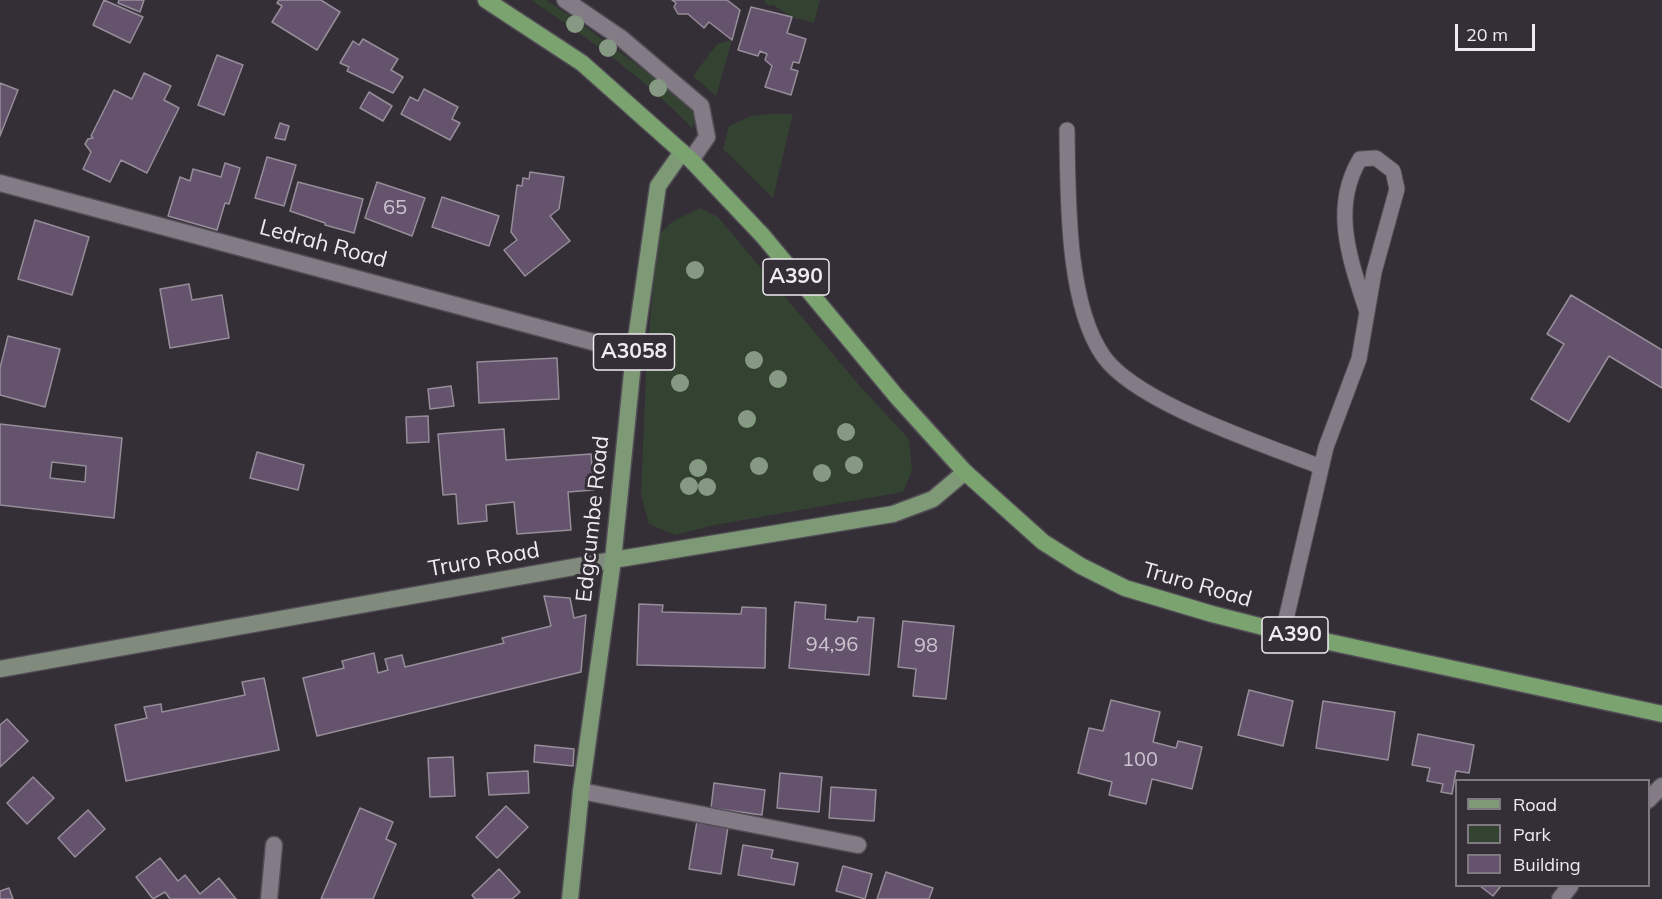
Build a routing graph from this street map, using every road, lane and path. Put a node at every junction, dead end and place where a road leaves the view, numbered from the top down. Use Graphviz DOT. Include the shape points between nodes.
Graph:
graph roads {
  1 [pos="488,0"];
  2 [pos="565,0"];
  3 [pos="1067,130"];
  4 [pos="687,156"];
  5 [pos="0,183"];
  6 [pos="1367,312"];
  7 [pos="634,353"];
  8 [pos="1322,467"];
  9 [pos="965,472"];
  10 [pos="613,560"];
  11 [pos="1283,632"];
  12 [pos="0,669"];
  13 [pos="1662,714"];
  14 [pos="1662,786"];
  15 [pos="581,791"];
  16 [pos="1650,798"];
  17 [pos="274,845"];
  18 [pos="858,845"];
  19 [pos="269,899"];
  20 [pos="570,899"];
  1 -- 4 [label="highway, A390" via="582,63"];
  2 -- 4 [label="street" via="621,38 701,106 707,137"];
  3 -- 8 [label="lane" via="1072,252 1086,322 1104,357 1150,394 1205,421"];
  4 -- 7 [label="main road, Edgcumbe Road / A3058" via="658,186"];
  4 -- 9 [label="highway, Truro Road / A390" via="763,236"];
  5 -- 7 [label="street, Ledrah Road"];
  6 -- 6 [label="lane" via="1397,189 1393,171 1376,158 1360,159 1351,175 1346,202 1346,245"];
  6 -- 8 [label="lane" via="1359,359"];
  7 -- 10 [label="main road, Edgcumbe Road / A3058"];
  8 -- 11 [label="lane"];
  9 -- 10 [label="main road, Truro Road" via="933,499 893,514"];
  9 -- 11 [label="highway, Truro Road / A390" via="1043,542 1099,575 1177,605"];
  10 -- 12 [label="main road, Truro Road"];
  10 -- 15 [label="main road, Edgcumbe Road / A3058"];
  11 -- 13 [label="highway, Truro Road / A390"];
  14 -- 16 [label="street"];
  15 -- 18 [label="street"];
  15 -- 20 [label="main road, Edgcumbe Road / A3058"];
  17 -- 19 [label="street"];
}
